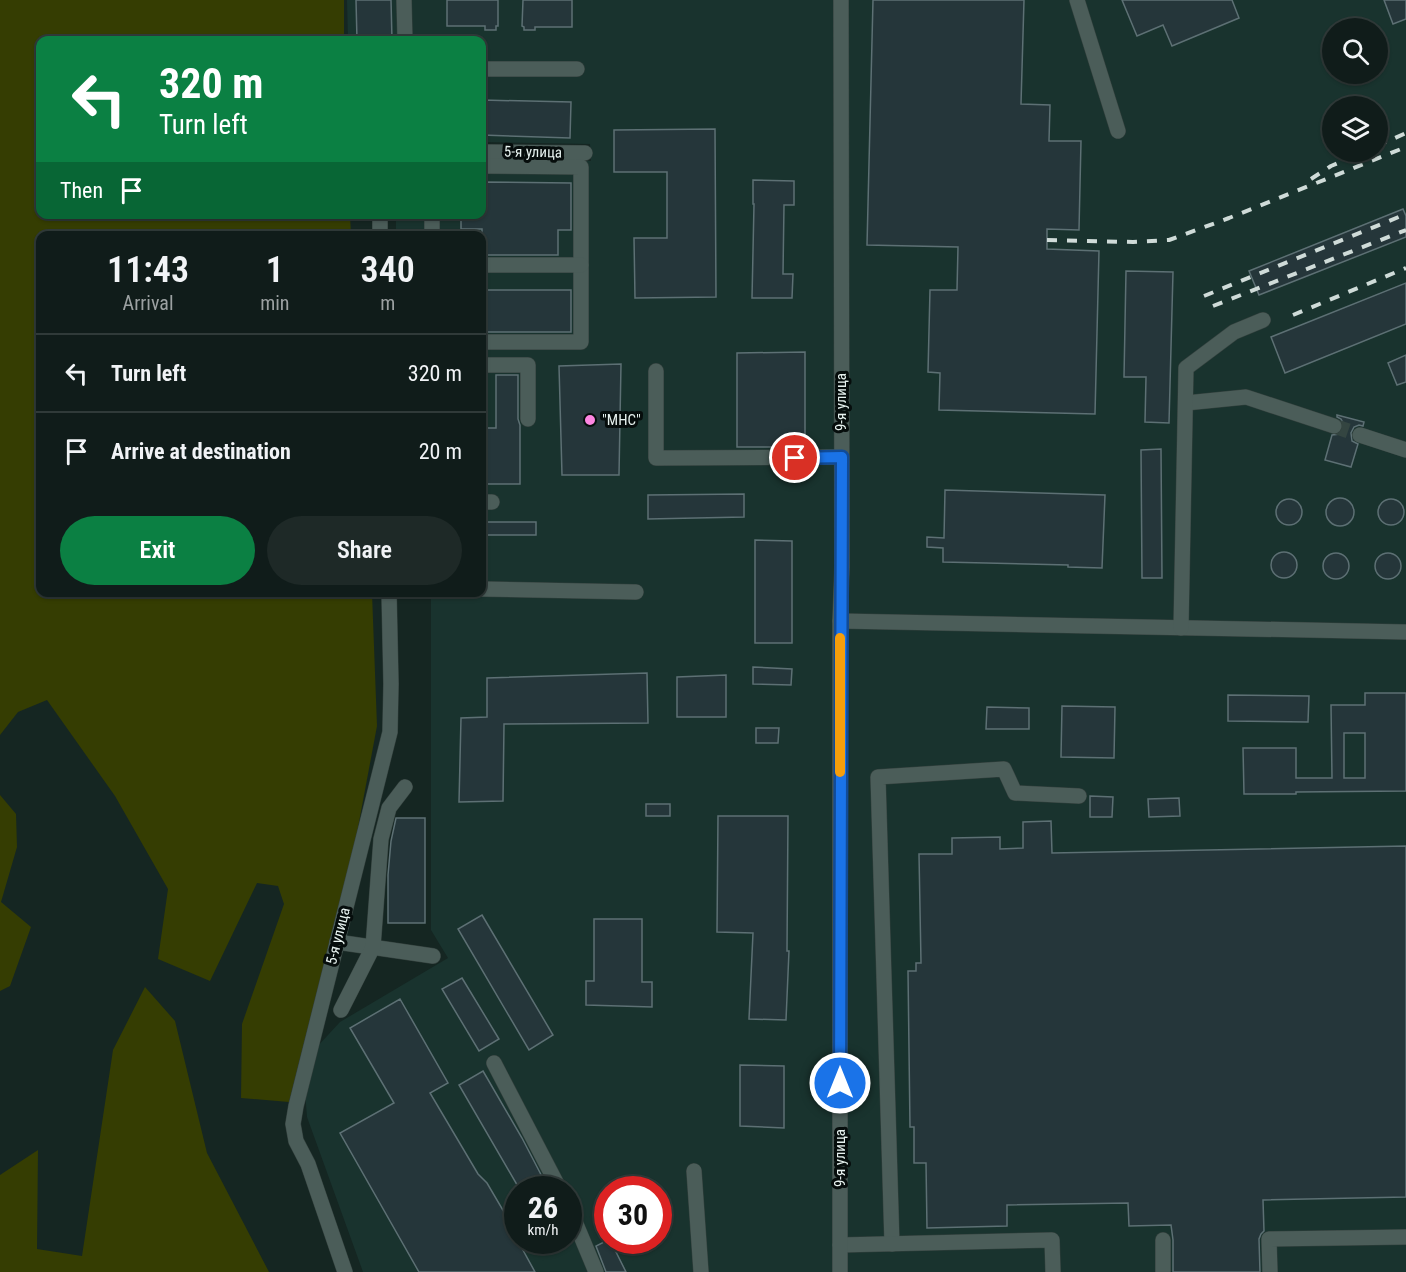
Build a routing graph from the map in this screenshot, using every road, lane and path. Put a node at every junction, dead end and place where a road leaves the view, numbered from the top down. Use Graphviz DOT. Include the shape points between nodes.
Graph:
graph roads {
  1 [pos="404,0"];
  2 [pos="841,0"];
  3 [pos="1077,0"];
  4 [pos="405,36"];
  5 [pos="486,69"];
  6 [pos="577,69"];
  7 [pos="1118,130"];
  8 [pos="486,152"];
  9 [pos="585,153"];
  10 [pos="486,166"];
  11 [pos="486,265"];
  12 [pos="581,265"];
  13 [pos="1263,320"];
  14 [pos="486,342"];
  15 [pos="486,365"];
  16 [pos="656,371"];
  17 [pos="1186,403"];
  18 [pos="528,419"];
  19 [pos="1334,426"];
  20 [pos="1360,435"];
  21 [pos="1406,450"];
  22 [pos="842,457"];
  23 [pos="486,589"];
  24 [pos="636,592"];
  25 [pos="388,597"];
  26 [pos="840,621"];
  27 [pos="1181,628"];
  28 [pos="1406,632"];
  29 [pos="405,787"];
  30 [pos="1080,796"];
  31 [pos="337,942"];
  32 [pos="374,947"];
  33 [pos="433,956"];
  34 [pos="341,1010"];
  35 [pos="494,1064"];
  36 [pos="694,1171"];
  37 [pos="553,1176"];
  38 [pos="1406,1237"];
  39 [pos="582,1238"];
  40 [pos="1163,1240"];
  41 [pos="892,1244"];
  42 [pos="840,1245"];
  43 [pos="345,1272"];
  44 [pos="596,1272"];
  45 [pos="701,1272"];
  46 [pos="840,1272"];
  47 [pos="1053,1272"];
  48 [pos="1163,1272"];
  49 [pos="1270,1272"];
  1 -- 4 [label="street"];
  2 -- 22 [label="street, 9-я улица"];
  3 -- 7 [label="street"];
  5 -- 6 [label="street"];
  8 -- 9 [label="street, 5-я улица"];
  10 -- 12 [label="street" via="582,167"];
  11 -- 12 [label="street"];
  12 -- 14 [label="street" via="581,342"];
  13 -- 17 [label="street" via="1234,332 1186,368"];
  15 -- 18 [label="street" via="528,365"];
  16 -- 22 [label="street" via="656,458"];
  17 -- 19 [label="street" via="1246,397"];
  17 -- 27 [label="street"];
  20 -- 21 [label="street"];
  22 -- 26 [label="street, 9-я улица"];
  23 -- 24 [label="street"];
  25 -- 31 [label="street, 5-я улица" via="390,732"];
  26 -- 27 [label="street"];
  26 -- 42 [label="street, 9-я улица"];
  27 -- 28 [label="street"];
  29 -- 32 [label="street" via="389,808 381,838"];
  30 -- 41 [label="street" via="1015,793 1004,769 878,777"];
  31 -- 32 [label="street"];
  31 -- 43 [label="street, 5-я улица" via="293,1124"];
  32 -- 33 [label="street"];
  32 -- 34 [label="street"];
  35 -- 37 [label="street"];
  36 -- 45 [label="street"];
  38 -- 49 [label="street" via="1269,1239"];
  39 -- 44 [label="street"];
  40 -- 48 [label="street"];
  41 -- 42 [label="street"];
  41 -- 47 [label="street" via="1052,1240"];
  42 -- 46 [label="street, 9-я улица"];
}
